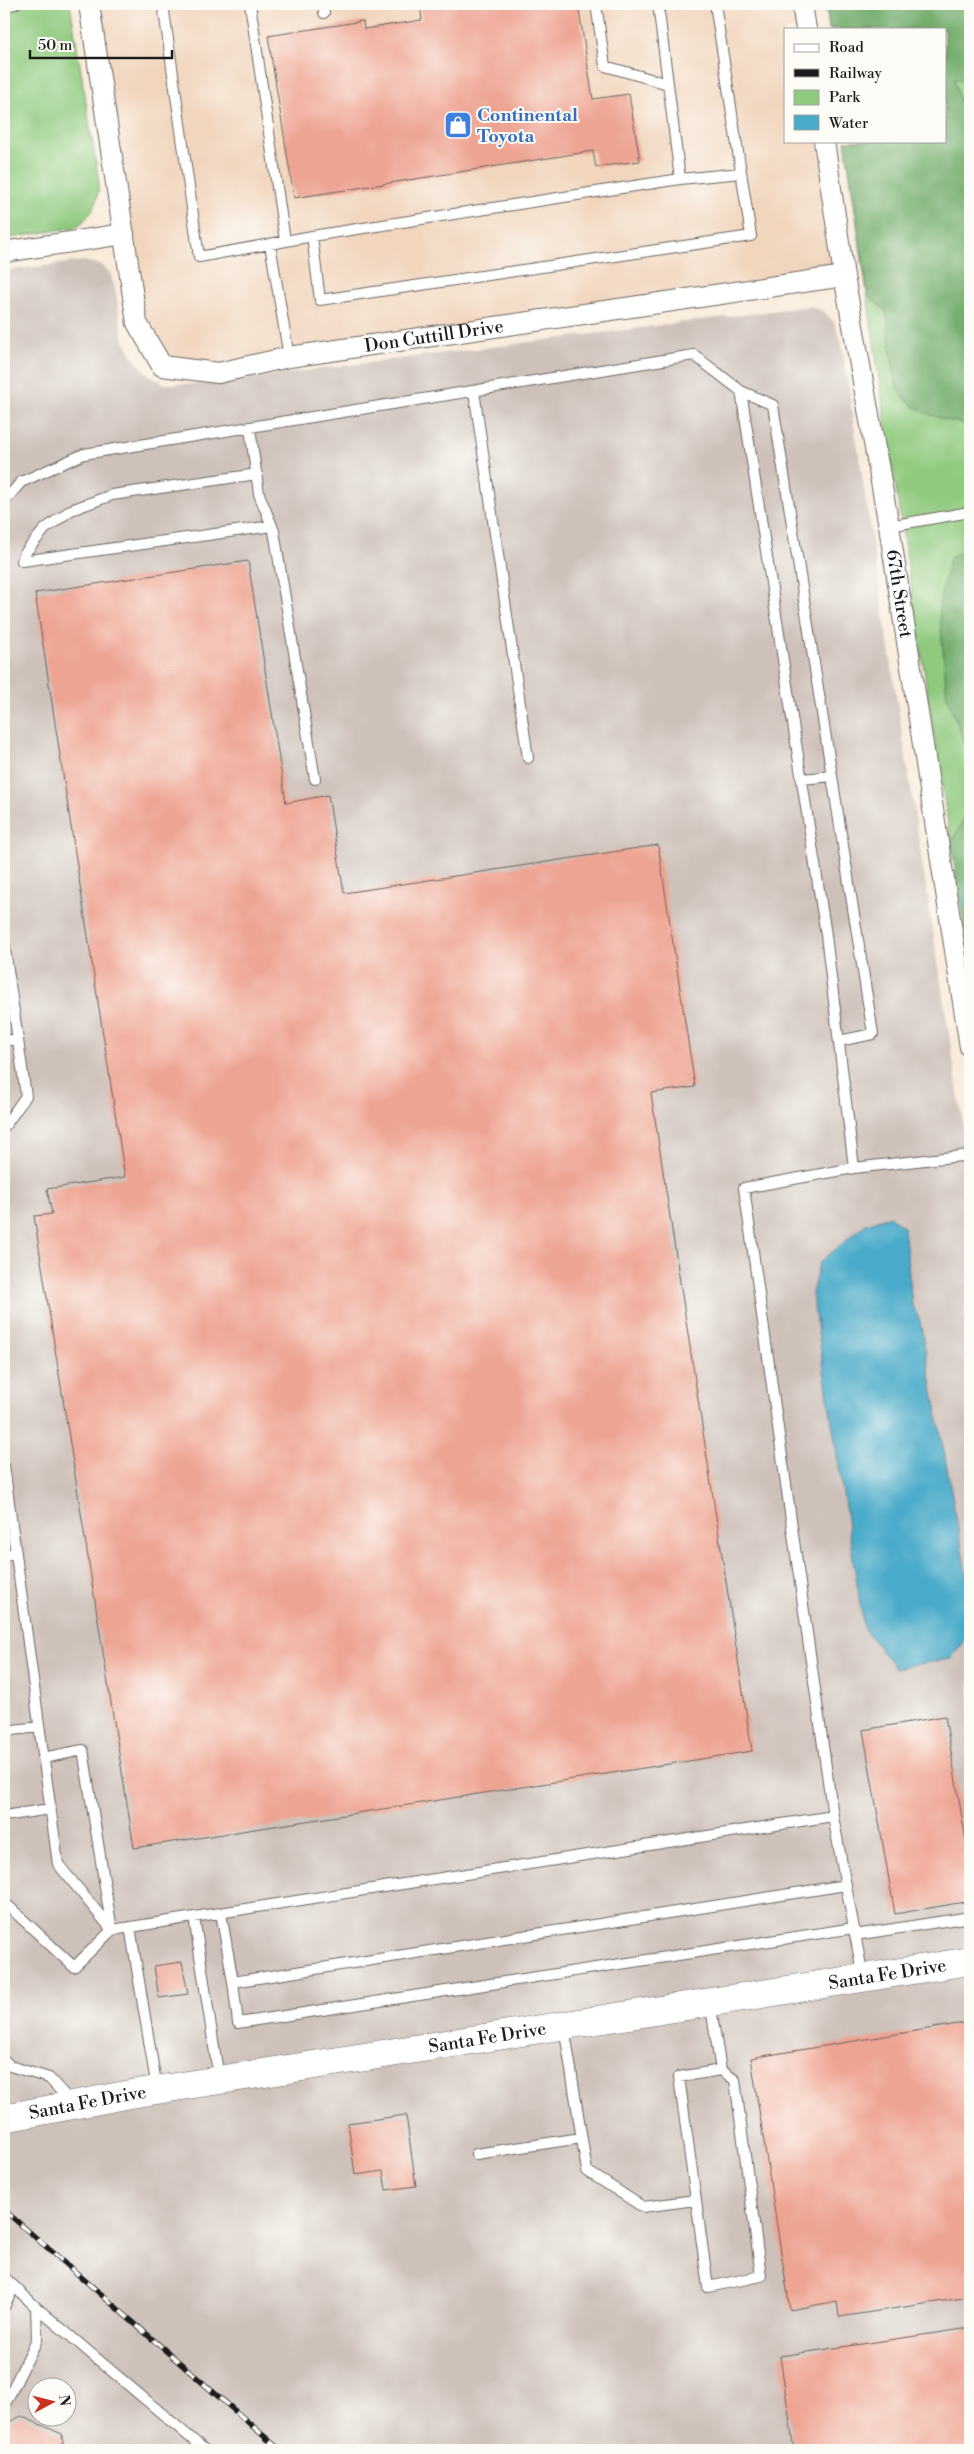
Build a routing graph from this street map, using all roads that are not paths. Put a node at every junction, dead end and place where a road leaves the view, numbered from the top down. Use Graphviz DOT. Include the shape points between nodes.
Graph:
graph roads {
  1 [pos="15,4"];
  2 [pos="89,4"];
  3 [pos="163,4"];
  4 [pos="250,4"];
  5 [pos="596,4"];
  6 [pos="658,4"];
  7 [pos="715,4"];
  8 [pos="802,4"];
  9 [pos="4,6"];
  10 [pos="806,28"];
  11 [pos="668,84"];
  12 [pos="824,142"];
  13 [pos="741,173"];
  14 [pos="680,179"];
  15 [pos="124,234"];
  16 [pos="312,236"];
  17 [pos="285,241"];
  18 [pos="270,244"];
  19 [pos="4,252"];
  20 [pos="844,276"];
  21 [pos="289,356"];
  22 [pos="474,391"];
  23 [pos="741,391"];
  24 [pos="250,428"];
  25 [pos="257,474"];
  26 [pos="4,502"];
  27 [pos="970,512"];
  28 [pos="272,526"];
  29 [pos="889,526"];
  30 [pos="528,758"];
  31 [pos="832,776"];
  32 [pos="315,779"];
  33 [pos="802,779"];
  34 [pos="4,942"];
  35 [pos="18,1039"];
  36 [pos="4,1041"];
  37 [pos="839,1041"];
  38 [pos="970,1047"];
  39 [pos="4,1126"];
  40 [pos="970,1155"];
  41 [pos="854,1168"];
  42 [pos="4,1466"];
  43 [pos="16,1553"];
  44 [pos="4,1555"];
  45 [pos="39,1727"];
  46 [pos="4,1732"];
  47 [pos="43,1758"];
  48 [pos="50,1809"];
  49 [pos="4,1816"];
  50 [pos="833,1816"];
  51 [pos="846,1884"];
  52 [pos="4,1902"];
  53 [pos="222,1913"];
  54 [pos="194,1917"];
  55 [pos="970,1917"];
  56 [pos="130,1927"];
  57 [pos="112,1930"];
  58 [pos="854,1931"];
  59 [pos="970,1961"];
  60 [pos="863,1978"];
  61 [pos="232,1982"];
  62 [pos="710,2002"];
  63 [pos="564,2025"];
  64 [pos="4,2060"];
  65 [pos="721,2070"];
  66 [pos="219,2080"];
  67 [pos="158,2090"];
  68 [pos="74,2105"];
  69 [pos="4,2118"];
  70 [pos="582,2138"];
  71 [pos="476,2154"];
  72 [pos="695,2200"];
  73 [pos="4,2277"];
  74 [pos="14,2287"];
  75 [pos="4,2307"];
  76 [pos="36,2307"];
  77 [pos="4,2406"];
  78 [pos="205,2450"];
  1 -- 9 [label="lane"];
  2 -- 15 [label="street"];
  3 -- 18 [label="lane" via="199,257"];
  4 -- 17 [label="lane"];
  5 -- 11 [label="lane" via="605,66"];
  6 -- 11 [label="lane"];
  7 -- 13 [label="lane"];
  8 -- 10 [label="street"];
  11 -- 14 [label="lane"];
  12 -- 20 [label="street, 67th Street"];
  13 -- 14 [label="lane"];
  13 -- 16 [label="lane" via="751,236 320,300"];
  14 -- 16 [label="lane"];
  15 -- 19 [label="street"];
  15 -- 21 [label="street, Don Cuttill Drive" via="137,323 162,366 218,373"];
  16 -- 17 [label="lane"];
  17 -- 18 [label="lane"];
  18 -- 21 [label="lane"];
  20 -- 21 [label="street, Don Cuttill Drive"];
  20 -- 29 [label="street, 67th Street"];
  22 -- 23 [label="lane" via="694,355"];
  22 -- 24 [label="lane"];
  22 -- 30 [label="lane"];
  23 -- 31 [label="lane" via="773,405"];
  23 -- 33 [label="lane"];
  24 -- 25 [label="lane"];
  24 -- 26 [label="lane" via="84,454 21,482"];
  25 -- 28 [label="lane" via="259,494"];
  25 -- 28 [label="lane" via="112,495 72,510 45,529 22,561"];
  27 -- 29 [label="lane"];
  28 -- 32 [label="lane"];
  29 -- 38 [label="street, 67th Street"];
  31 -- 33 [label="lane"];
  31 -- 37 [label="lane" via="873,1034"];
  33 -- 37 [label="lane"];
  34 -- 35 [label="lane"];
  35 -- 36 [label="lane"];
  35 -- 39 [label="lane" via="26,1096"];
  37 -- 41 [label="lane"];
  40 -- 41 [label="lane"];
  41 -- 50 [label="lane" via="744,1188"];
  42 -- 43 [label="lane"];
  43 -- 44 [label="lane"];
  43 -- 45 [label="lane"];
  45 -- 46 [label="lane"];
  45 -- 47 [label="lane"];
  47 -- 48 [label="lane"];
  47 -- 57 [label="lane" via="83,1750"];
  48 -- 49 [label="lane"];
  48 -- 57 [label="lane" via="58,1864"];
  50 -- 51 [label="lane"];
  50 -- 53 [label="lane"];
  51 -- 58 [label="lane"];
  51 -- 61 [label="lane"];
  52 -- 57 [label="lane" via="74,1967"];
  53 -- 54 [label="lane"];
  53 -- 61 [label="lane"];
  54 -- 56 [label="lane"];
  54 -- 66 [label="lane"];
  55 -- 58 [label="lane"];
  56 -- 57 [label="lane"];
  56 -- 67 [label="lane"];
  58 -- 60 [label="lane"];
  58 -- 61 [label="lane" via="238,2023"];
  59 -- 60 [label="street, Santa Fe Drive"];
  60 -- 62 [label="street, Santa Fe Drive"];
  62 -- 63 [label="street, Santa Fe Drive"];
  62 -- 65 [label="lane"];
  63 -- 66 [label="street, Santa Fe Drive"];
  63 -- 70 [label="lane"];
  64 -- 68 [label="lane" via="10,2066 49,2078"];
  65 -- 72 [label="lane" via="679,2077"];
  65 -- 72 [label="lane" via="735,2080 761,2276 708,2287"];
  66 -- 67 [label="street, Santa Fe Drive"];
  67 -- 68 [label="street, Santa Fe Drive"];
  68 -- 69 [label="street, Santa Fe Drive"];
  70 -- 71 [label="lane"];
  70 -- 72 [label="lane" via="587,2171 643,2207"];
  73 -- 74 [label="lane"];
  74 -- 75 [label="lane"];
  74 -- 76 [label="lane"];
  76 -- 77 [label="lane" via="37,2340"];
  76 -- 78 [label="lane"];
}
